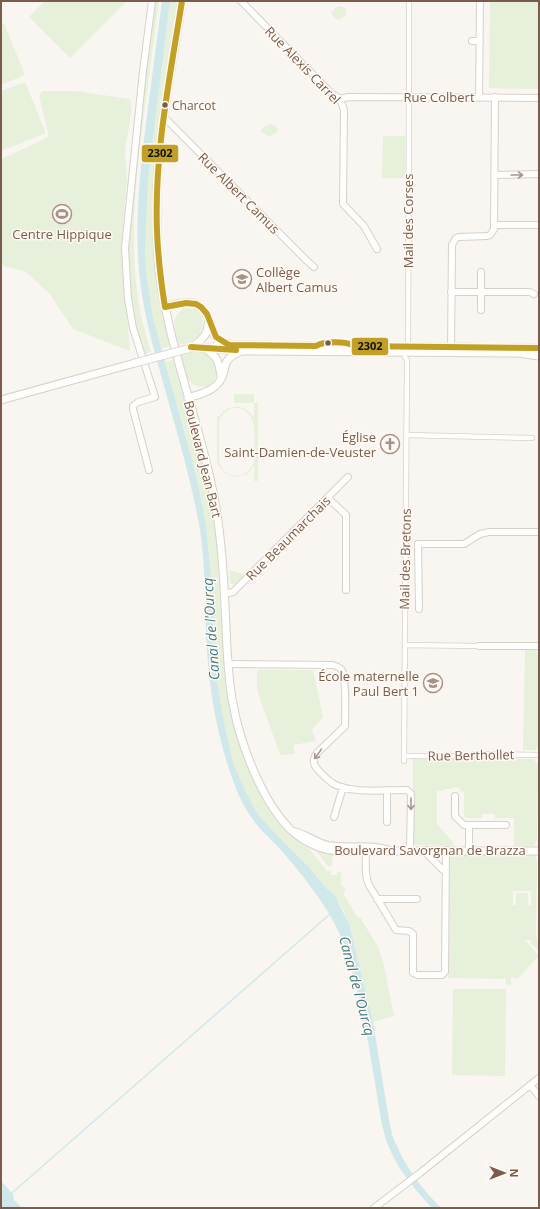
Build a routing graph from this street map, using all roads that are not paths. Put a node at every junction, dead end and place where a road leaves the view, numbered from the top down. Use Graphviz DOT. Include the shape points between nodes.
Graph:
graph roads {
  1 [pos="152,1"];
  2 [pos="182,1"];
  3 [pos="241,1"];
  4 [pos="409,1"];
  5 [pos="480,1"];
  6 [pos="472,28"];
  7 [pos="480,28"];
  8 [pos="472,41"];
  9 [pos="480,41"];
  10 [pos="409,94"];
  11 [pos="479,98"];
  12 [pos="495,98"];
  13 [pos="539,98"];
  14 [pos="340,100"];
  15 [pos="409,100"];
  16 [pos="164,117"];
  17 [pos="539,174"];
  18 [pos="494,175"];
  19 [pos="494,225"];
  20 [pos="539,225"];
  21 [pos="377,249"];
  22 [pos="314,267"];
  23 [pos="481,272"];
  24 [pos="451,292"];
  25 [pos="481,292"];
  26 [pos="534,294"];
  27 [pos="165,307"];
  28 [pos="481,310"];
  29 [pos="209,320"];
  30 [pos="408,342"];
  31 [pos="229,345"];
  32 [pos="191,347"];
  33 [pos="539,348"];
  34 [pos="206,349"];
  35 [pos="451,350"];
  36 [pos="242,351"];
  37 [pos="539,356"];
  38 [pos="405,357"];
  39 [pos="221,376"];
  40 [pos="188,398"];
  41 [pos="1,400"];
  42 [pos="407,435"];
  43 [pos="532,438"];
  44 [pos="149,470"];
  45 [pos="348,477"];
  46 [pos="328,498"];
  47 [pos="539,532"];
  48 [pos="346,590"];
  49 [pos="224,594"];
  50 [pos="419,609"];
  51 [pos="405,646"];
  52 [pos="479,646"];
  53 [pos="539,646"];
  54 [pos="228,664"];
  55 [pos="539,755"];
  56 [pos="404,758"];
  57 [pos="343,787"];
  58 [pos="387,790"];
  59 [pos="455,796"];
  60 [pos="334,817"];
  61 [pos="387,822"];
  62 [pos="469,826"];
  63 [pos="506,826"];
  64 [pos="291,830"];
  65 [pos="392,850"];
  66 [pos="410,850"];
  67 [pos="427,850"];
  68 [pos="446,850"];
  69 [pos="469,850"];
  70 [pos="366,851"];
  71 [pos="539,851"];
  72 [pos="446,870"];
  73 [pos="377,899"];
  74 [pos="417,899"];
  75 [pos="539,1078"];
  76 [pos="530,1085"];
  77 [pos="539,1096"];
  78 [pos="374,1208"];
  1 -- 44 [label="street" via="125,248 128,299 133,328 155,397 133,406"];
  2 -- 16 [label="street, Boulevard Jean Bart"];
  3 -- 14 [label="street, Rue Alexis Carrel"];
  4 -- 10 [label="street"];
  5 -- 7 [label="street"];
  6 -- 7 [label="street"];
  7 -- 9 [label="street"];
  8 -- 9 [label="street"];
  9 -- 11 [label="street"];
  11 -- 12 [label="street, Rue Colbert"];
  11 -- 14 [label="street, Rue Colbert" via="348,97"];
  12 -- 13 [label="street, Rue Colbert"];
  12 -- 18 [label="street"];
  14 -- 21 [label="street, Rue Alexis Carrel" via="343,105 344,121 344,204 364,226"];
  15 -- 30 [label="street, Mail des Corses"];
  16 -- 22 [label="street, Rue Albert Camus"];
  16 -- 27 [label="street, Boulevard Jean Bart" via="158,167 157,214 158,266"];
  18 -- 17 [label="street, one-way"];
  18 -- 19 [label="street"];
  19 -- 20 [label="street"];
  19 -- 24 [label="street" via="490,235 463,236 453,241"];
  23 -- 25 [label="street"];
  24 -- 25 [label="street"];
  24 -- 35 [label="street"];
  25 -- 26 [label="street"];
  25 -- 28 [label="street"];
  27 -- 29 [label="street" via="196,304 205,311"];
  27 -- 40 [label="street, Boulevard Jean Bart"];
  29 -- 31 [label="street" via="216,337"];
  29 -- 32 [label="street" via="203,337"];
  31 -- 32 [label="street"];
  31 -- 35 [label="street"];
  32 -- 34 [label="street"];
  32 -- 41 [label="street, bridge"];
  33 -- 35 [label="street"];
  34 -- 36 [label="street"];
  34 -- 39 [label="street" via="218,360"];
  35 -- 36 [label="street"];
  35 -- 37 [label="street"];
  36 -- 39 [label="street" via="228,359"];
  38 -- 42 [label="street, Mail des Bretons"];
  39 -- 40 [label="street" via="215,387"];
  40 -- 49 [label="street, Boulevard Jean Bart" via="213,492 222,549"];
  42 -- 43 [label="street"];
  42 -- 51 [label="street, Mail des Bretons"];
  45 -- 46 [label="street, Rue Beaumarchais"];
  46 -- 48 [label="street" via="346,515"];
  46 -- 49 [label="street, Rue Beaumarchais" via="233,592"];
  47 -- 50 [label="street" via="489,532 480,534 464,544 418,544"];
  49 -- 54 [label="street, Boulevard Jean Bart"];
  51 -- 52 [label="street"];
  51 -- 56 [label="street, Mail des Bretons"];
  52 -- 53 [label="street"];
  54 -- 57 [label="street, one-way" via="333,665 340,668 345,678 345,726 313,760 315,766 330,782"];
  54 -- 64 [label="street, Boulevard Savorgnan de Brazza" via="241,737 260,784"];
  55 -- 56 [label="street, Rue Berthollet" via="475,754"];
  57 -- 58 [label="street" via="354,790"];
  57 -- 60 [label="street"];
  58 -- 61 [label="street"];
  58 -- 66 [label="street, one-way" via="407,790 411,794"];
  59 -- 62 [label="street" via="454,816"];
  62 -- 63 [label="street"];
  62 -- 69 [label="street"];
  64 -- 65 [label="street" via="328,845 380,846"];
  64 -- 70 [label="street, Boulevard Savorgnan de Brazza" via="306,841 325,849"];
  65 -- 66 [label="street, Boulevard Savorgnan de Brazza"];
  65 -- 70 [label="street, Boulevard Savorgnan de Brazza"];
  66 -- 67 [label="street, Boulevard Savorgnan de Brazza"];
  67 -- 68 [label="street, Boulevard Savorgnan de Brazza"];
  67 -- 72 [label="street" via="427,854"];
  68 -- 69 [label="street, Boulevard Savorgnan de Brazza"];
  68 -- 72 [label="street"];
  69 -- 71 [label="street, Boulevard Savorgnan de Brazza"];
  70 -- 73 [label="street" via="367,880"];
  72 -- 73 [label="street" via="445,972 442,975 414,973 412,934 409,931 396,930"];
  73 -- 74 [label="street"];
  75 -- 76 [label="street"];
  76 -- 77 [label="street"];
  76 -- 78 [label="street"];
}
